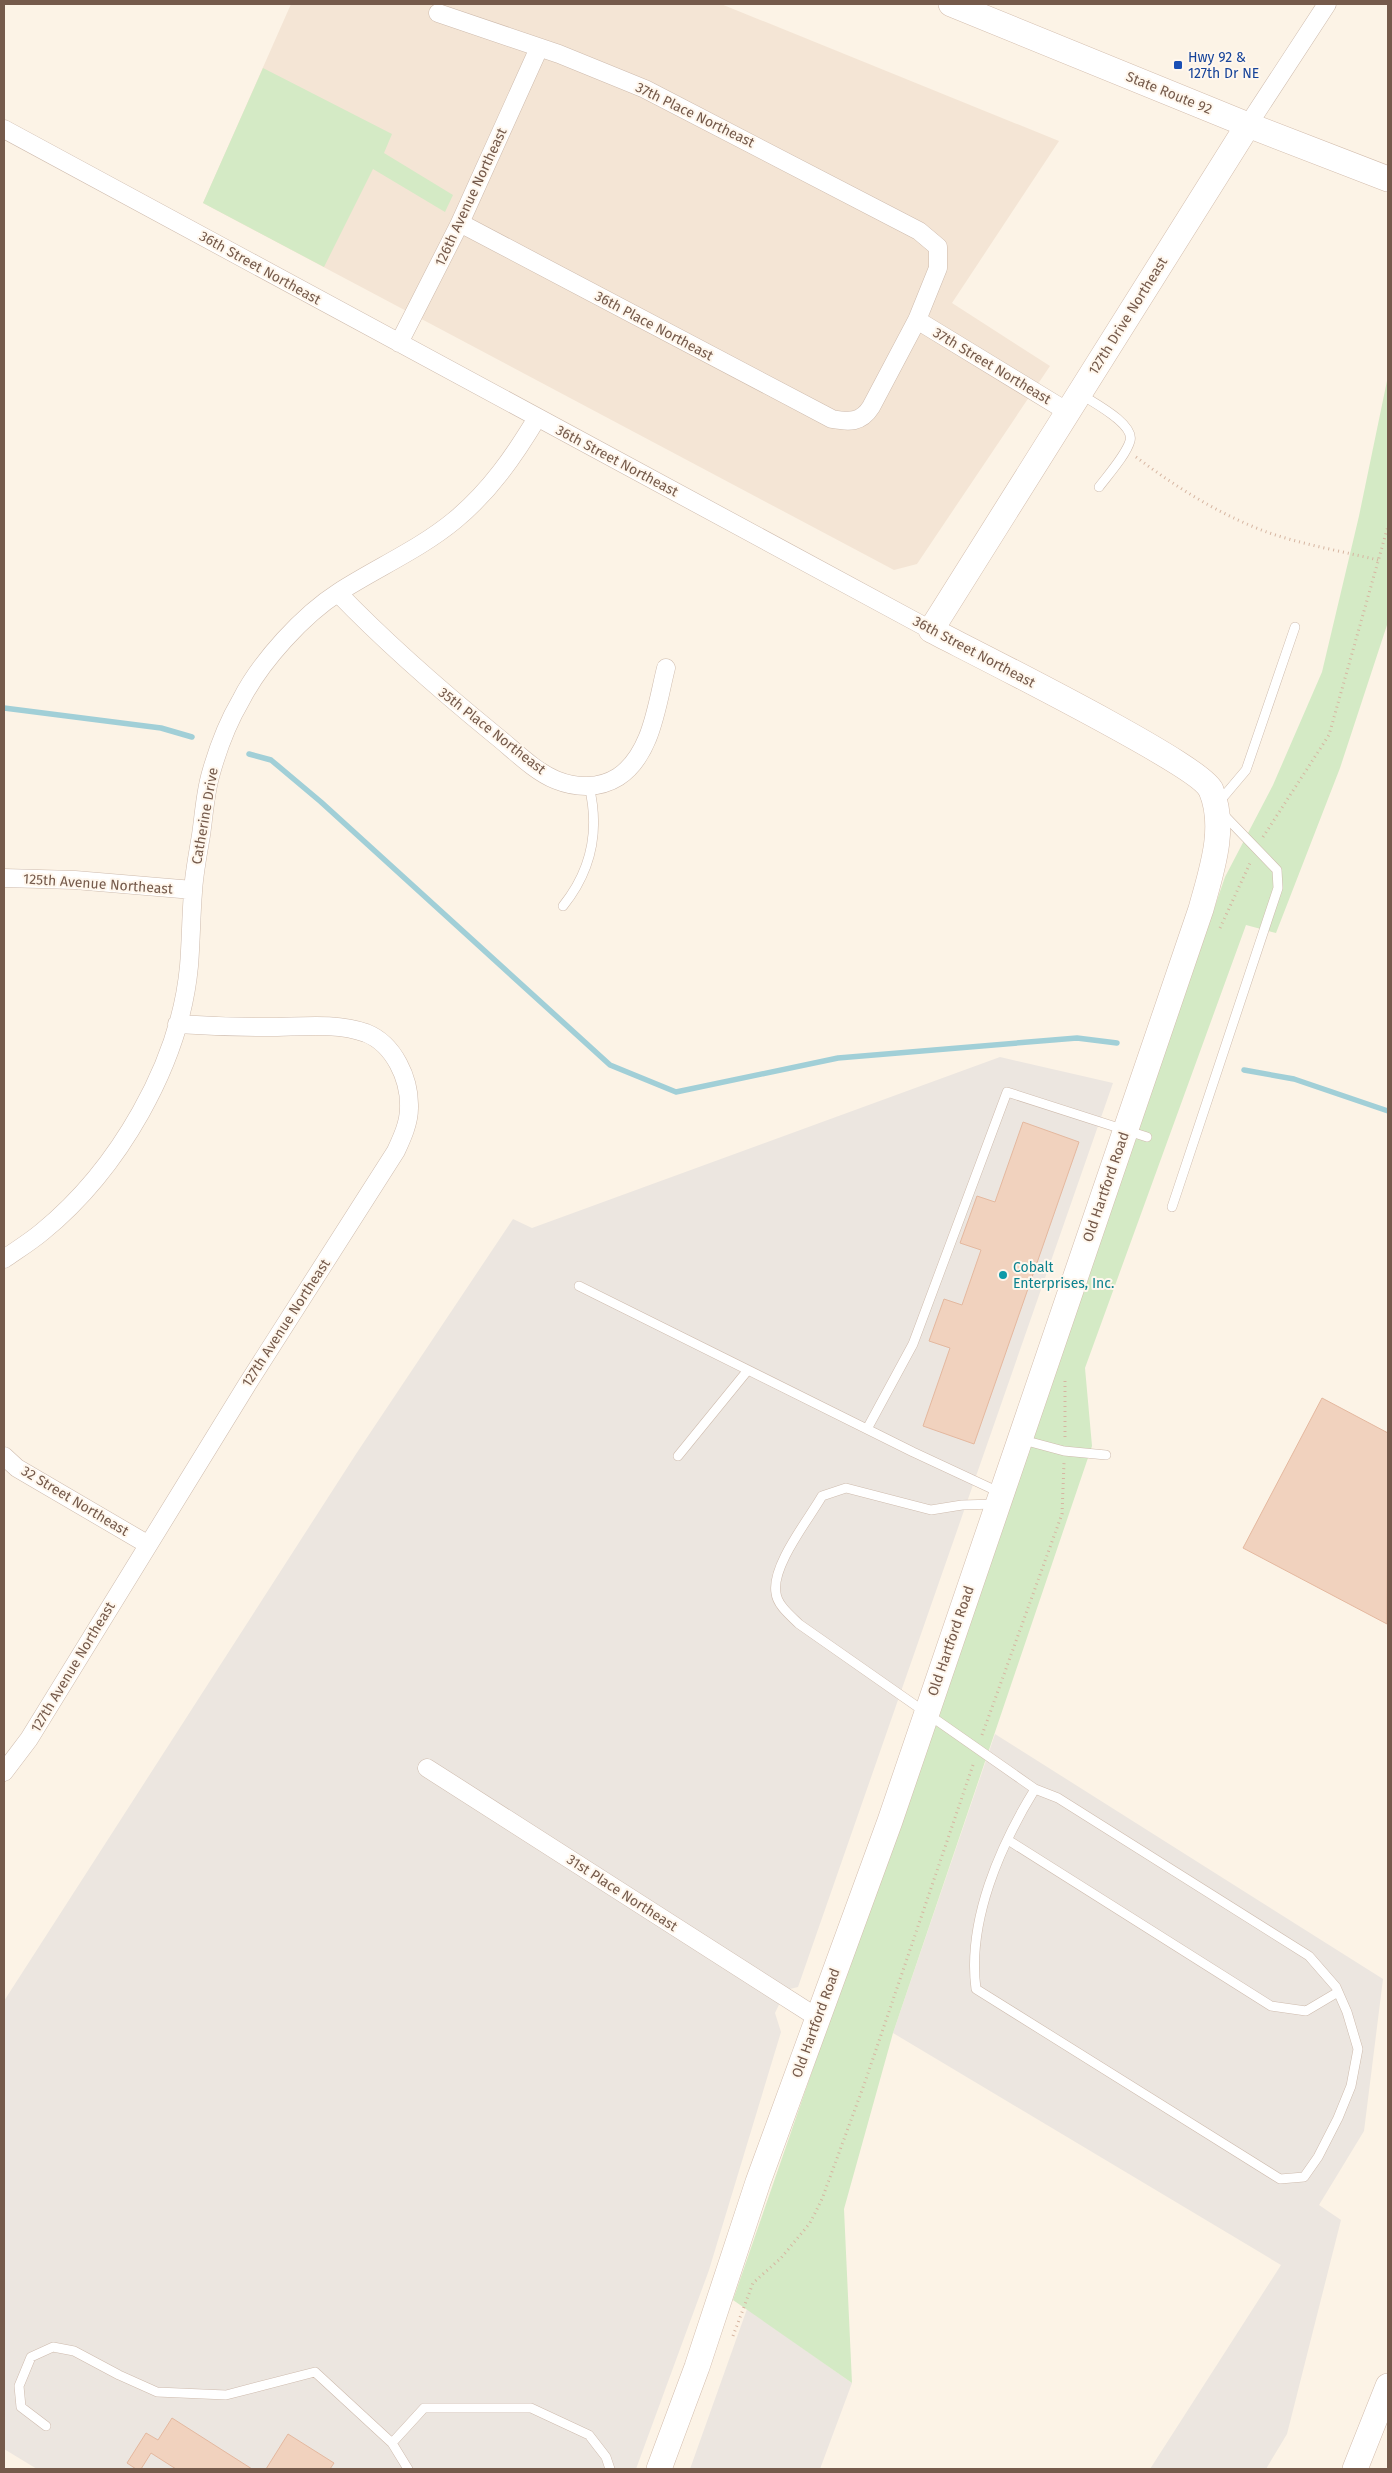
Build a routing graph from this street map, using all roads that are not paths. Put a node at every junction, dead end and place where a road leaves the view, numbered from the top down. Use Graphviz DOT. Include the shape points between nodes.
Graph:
graph roads {
  1 [pos="950,4"];
  2 [pos="1327,4"];
  3 [pos="438,13"];
  4 [pos="539,48"];
  5 [pos="1248,125"];
  6 [pos="4,129"];
  7 [pos="1388,179"];
  8 [pos="460,223"];
  9 [pos="917,320"];
  10 [pos="399,343"];
  11 [pos="1074,402"];
  12 [pos="537,418"];
  13 [pos="1099,487"];
  14 [pos="338,593"];
  15 [pos="1295,627"];
  16 [pos="931,630"];
  17 [pos="666,668"];
  18 [pos="589,786"];
  19 [pos="1215,806"];
  20 [pos="4,878"];
  21 [pos="193,890"];
  22 [pos="562,906"];
  23 [pos="177,1024"];
  24 [pos="1136,1133"];
  25 [pos="1172,1206"];
  26 [pos="4,1259"];
  27 [pos="579,1286"];
  28 [pos="748,1370"];
  29 [pos="867,1429"];
  30 [pos="1020,1439"];
  31 [pos="4,1456"];
  32 [pos="678,1456"];
  33 [pos="1106,1456"];
  34 [pos="1000,1499"];
  35 [pos="147,1544"];
  36 [pos="926,1714"];
  37 [pos="427,1768"];
  38 [pos="4,1772"];
  39 [pos="1035,1789"];
  40 [pos="1008,1840"];
  41 [pos="1338,1992"];
  42 [pos="818,2018"];
  43 [pos="1388,2386"];
  44 [pos="46,2426"];
  45 [pos="392,2443"];
  46 [pos="408,2469"];
  47 [pos="610,2469"];
  48 [pos="659,2469"];
  49 [pos="1355,2469"];
  1 -- 5 [label="street, State Route 92"];
  2 -- 5 [label="street, 127th Drive Northeast"];
  3 -- 4 [label="street, 37th Place Northeast"];
  4 -- 8 [label="street, 126th Avenue Northeast"];
  4 -- 9 [label="street, 37th Place Northeast" via="645,89 919,231 938,247 938,268"];
  5 -- 7 [label="street, State Route 92"];
  5 -- 11 [label="street, 127th Drive Northeast"];
  6 -- 10 [label="street, 36th Street Northeast"];
  8 -- 9 [label="street, 36th Place Northeast" via="832,419 850,423 865,416"];
  8 -- 10 [label="street, 126th Avenue Northeast"];
  9 -- 11 [label="street, 37th Street Northeast"];
  10 -- 12 [label="street, 36th Street Northeast"];
  11 -- 13 [label="lane" via="1127,427 1130,439 1125,450"];
  11 -- 16 [label="street, 127th Drive Northeast"];
  12 -- 14 [label="street, Catherine Drive" via="514,456 486,492 455,520 415,550"];
  12 -- 16 [label="street, 36th Street Northeast"];
  14 -- 18 [label="street, 35th Place Northeast" via="382,639 530,764 555,780"];
  14 -- 21 [label="street, Catherine Drive" via="297,626 265,663 242,697 210,774"];
  15 -- 19 [label="lane" via="1246,770"];
  16 -- 19 [label="street, 36th Street Northeast" via="1175,760 1210,788"];
  17 -- 18 [label="street, 35th Place Northeast" via="646,740 635,760 618,776"];
  18 -- 22 [label="lane" via="595,814 593,843 586,870"];
  19 -- 24 [label="street, Old Hartford Road" via="1218,827 1214,859"];
  19 -- 25 [label="lane" via="1277,870 1278,888"];
  20 -- 21 [label="street, 125th Avenue Northeast" via="75,880"];
  21 -- 23 [label="street, Catherine Drive" via="189,967"];
  23 -- 26 [label="street, Catherine Drive" via="166,1058 139,1115 110,1160 79,1198 43,1232"];
  23 -- 35 [label="street, 127th Avenue Northeast" via="320,1026 368,1034 384,1045 401,1068 408,1088 409,1109 396,1151"];
  24 -- 29 [label="lane" via="1007,1092 913,1344"];
  24 -- 30 [label="street, Old Hartford Road"];
  27 -- 28 [label="lane"];
  28 -- 29 [label="lane"];
  28 -- 32 [label="lane"];
  29 -- 34 [label="lane"];
  30 -- 33 [label="lane" via="1064,1451"];
  30 -- 34 [label="street, Old Hartford Road"];
  31 -- 35 [label="street, 32 Street Northeast" via="17,1468"];
  34 -- 36 [label="street, Old Hartford Road"];
  34 -- 36 [label="lane" via="931,1510 846,1488 822,1496 779,1569 776,1593 799,1624"];
  35 -- 38 [label="street, 127th Avenue Northeast" via="29,1739"];
  36 -- 39 [label="lane"];
  36 -- 42 [label="street, Old Hartford Road"];
  37 -- 42 [label="street, 31st Place Northeast"];
  39 -- 40 [label="lane"];
  39 -- 41 [label="lane" via="1058,1798 1309,1956"];
  40 -- 41 [label="lane" via="1271,2006 1306,2011"];
  40 -- 41 [label="lane" via="987,1894 977,1934 973,1966 976,1989 1280,2179 1304,2177 1318,2157 1351,2086 1358,2049"];
  42 -- 48 [label="street, Old Hartford Road"];
  43 -- 49 [label="street"];
  44 -- 45 [label="lane" via="21,2408 19,2386 32,2357 53,2347 74,2350 158,2392 226,2395 315,2372"];
  45 -- 46 [label="lane"];
  45 -- 47 [label="lane" via="424,2408 531,2408 589,2435 606,2457"];
}
